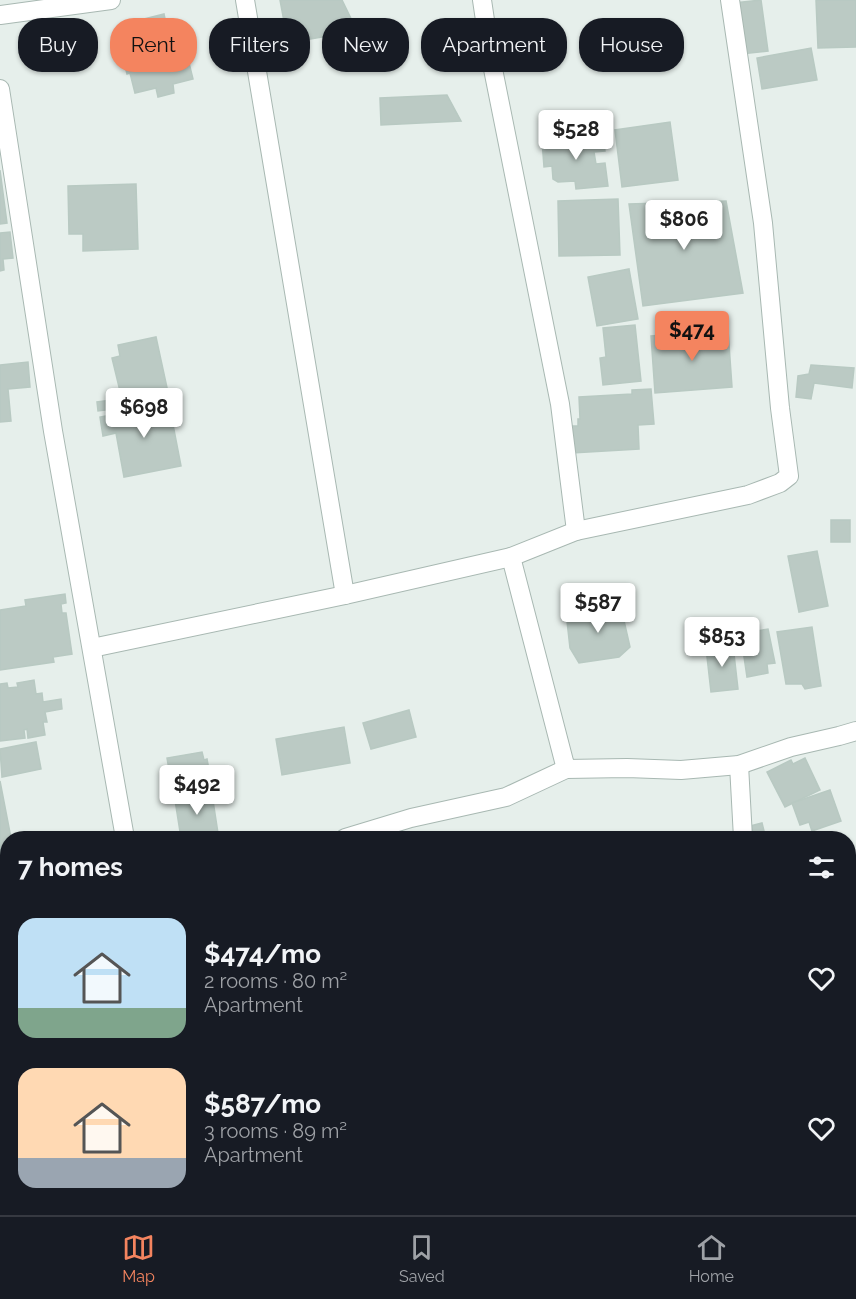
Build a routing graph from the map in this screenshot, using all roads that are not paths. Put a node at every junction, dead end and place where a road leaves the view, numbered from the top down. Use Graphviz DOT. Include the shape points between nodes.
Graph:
graph roads {
  1 [pos="111,0"];
  2 [pos="245,0"];
  3 [pos="482,0"];
  4 [pos="730,0"];
  5 [pos="0,15"];
  6 [pos="0,89"];
  7 [pos="576,531"];
  8 [pos="511,557"];
  9 [pos="345,595"];
  10 [pos="92,648"];
  11 [pos="856,730"];
  12 [pos="739,765"];
  13 [pos="566,769"];
  14 [pos="124,831"];
  15 [pos="368,831"];
  16 [pos="743,831"];
  1 -- 5 [label="street"];
  2 -- 9 [label="street"];
  3 -- 7 [label="street" via="560,404"];
  4 -- 7 [label="street" via="763,224 789,476 748,495"];
  6 -- 10 [label="street"];
  7 -- 8 [label="street"];
  8 -- 9 [label="street"];
  8 -- 13 [label="street"];
  9 -- 10 [label="street"];
  10 -- 14 [label="street"];
  11 -- 12 [label="street"];
  12 -- 13 [label="street" via="681,770"];
  12 -- 16 [label="street"];
  13 -- 15 [label="street" via="506,797"];
}
